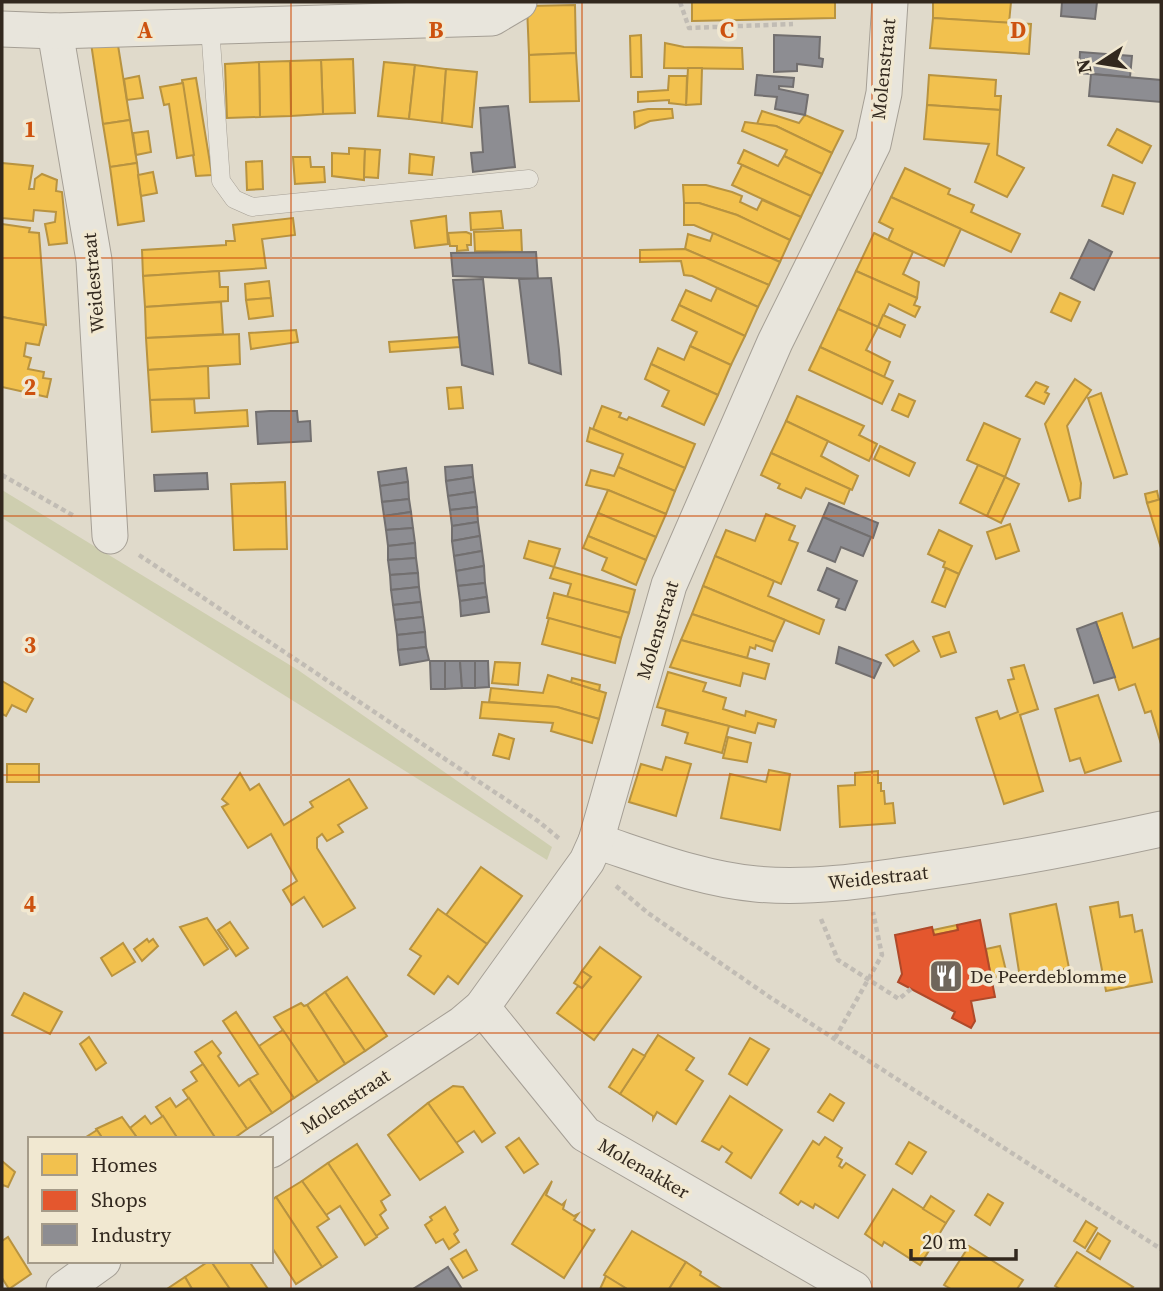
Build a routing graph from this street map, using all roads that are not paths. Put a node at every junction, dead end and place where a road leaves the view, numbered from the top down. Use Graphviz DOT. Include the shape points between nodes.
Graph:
graph roads {
  1 [pos="519,2"];
  2 [pos="890,2"];
  3 [pos="210,27"];
  4 [pos="2,29"];
  5 [pos="55,31"];
  6 [pos="529,178"];
  7 [pos="110,536"];
  8 [pos="1161,829"];
  9 [pos="596,841"];
  10 [pos="482,1007"];
  11 [pos="273,1149"];
  12 [pos="100,1263"];
  13 [pos="846,1287"];
  14 [pos="64,1289"];
  1 -- 3 [label="street" via="492,18"];
  2 -- 9 [label="street, Molenstraat" via="884,93 873,144 775,342 669,585"];
  3 -- 5 [label="street"];
  3 -- 6 [label="lane" via="221,181 234,199 252,207"];
  4 -- 5 [label="street"];
  5 -- 7 [label="street, Weidestraat" via="94,260"];
  8 -- 9 [label="street, Weidestraat" via="1027,858 867,881 804,885 754,883 690,871"];
  9 -- 10 [label="street, Molenstraat" via="587,861"];
  10 -- 11 [label="street, Molenstraat"];
  10 -- 13 [label="street, Molenakker" via="585,1134"];
  12 -- 14 [label="street"];
}
